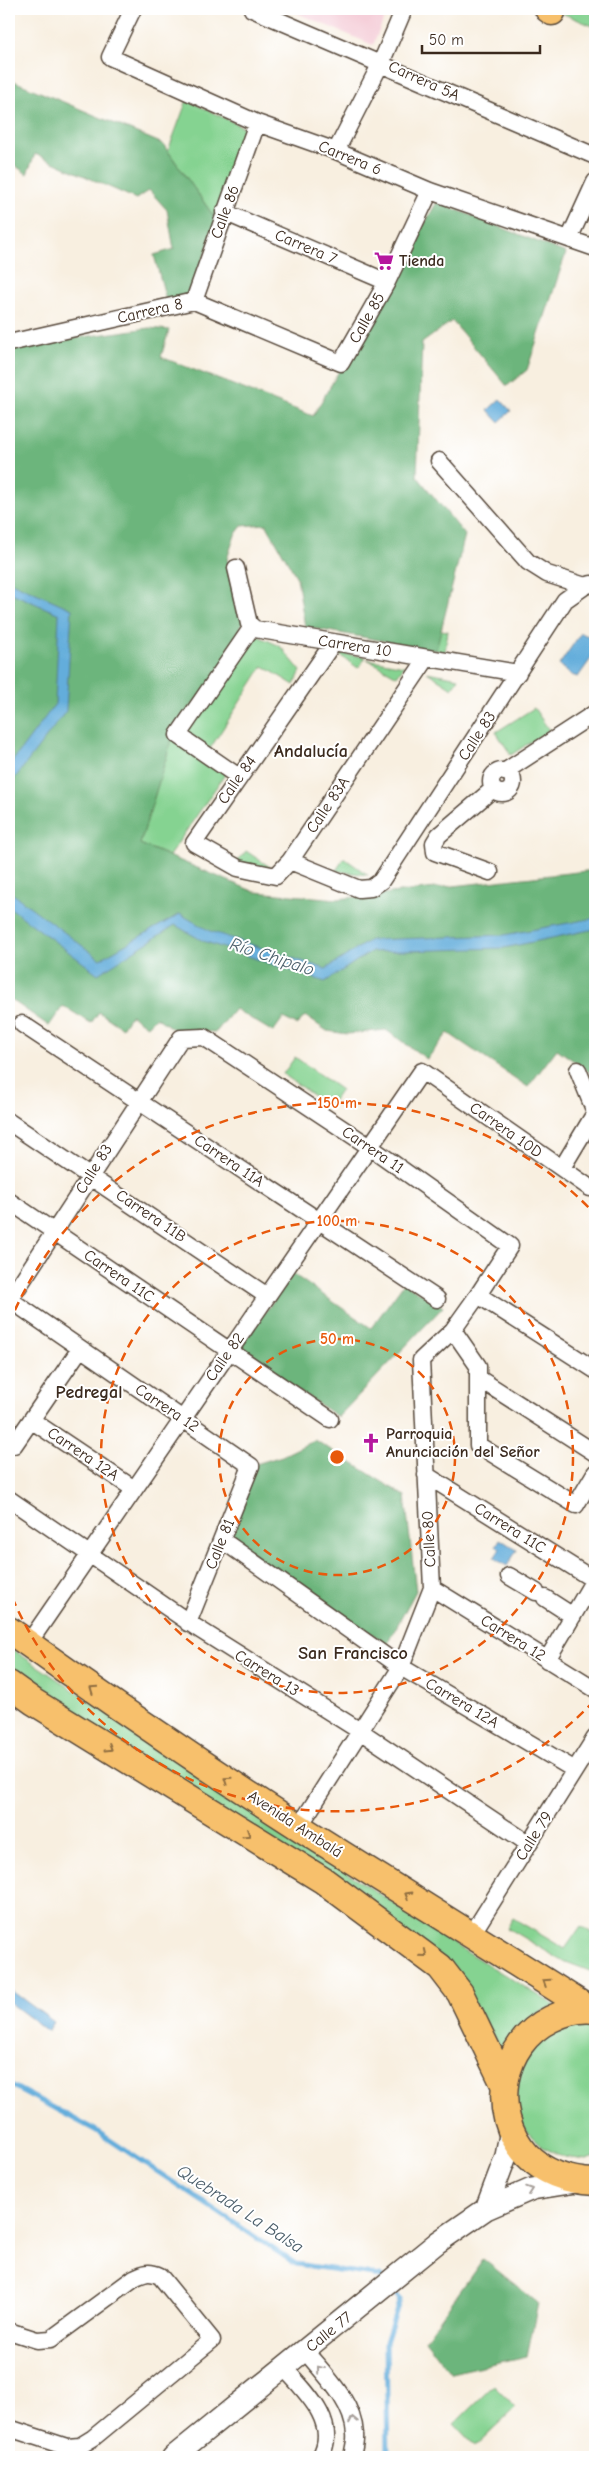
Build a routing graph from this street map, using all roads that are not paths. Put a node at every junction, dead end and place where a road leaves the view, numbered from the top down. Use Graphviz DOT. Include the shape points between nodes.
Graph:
graph roads {
  1 [pos="133,9"];
  2 [pos="252,9"];
  3 [pos="404,9"];
  4 [pos="381,62"];
  5 [pos="257,123"];
  6 [pos="336,151"];
  7 [pos="595,156"];
  8 [pos="595,182"];
  9 [pos="430,191"];
  10 [pos="224,212"];
  11 [pos="569,239"];
  12 [pos="595,248"];
  13 [pos="387,282"];
  14 [pos="194,301"];
  15 [pos="9,343"];
  16 [pos="341,363"];
  17 [pos="439,461"];
  18 [pos="236,568"];
  19 [pos="590,584"];
  20 [pos="252,626"];
  21 [pos="333,643"];
  22 [pos="427,658"];
  23 [pos="518,673"];
  24 [pos="595,713"];
  25 [pos="239,777"];
  26 [pos="290,861"];
  27 [pos="490,872"];
  28 [pos="276,876"];
  29 [pos="22,1024"];
  30 [pos="181,1038"];
  31 [pos="578,1070"];
  32 [pos="422,1071"];
  33 [pos="138,1101"];
  34 [pos="595,1113"];
  35 [pos="9,1122"];
  36 [pos="370,1147"];
  37 [pos="562,1168"];
  38 [pos="91,1175"];
  39 [pos="590,1188"];
  40 [pos="9,1201"];
  41 [pos="319,1221"];
  42 [pos="55,1233"];
  43 [pos="510,1246"];
  44 [pos="478,1295"];
  45 [pos="267,1296"];
  46 [pos="436,1299"];
  47 [pos="9,1300"];
  48 [pos="452,1330"];
  49 [pos="80,1349"];
  50 [pos="230,1351"];
  51 [pos="595,1370"];
  52 [pos="478,1378"];
  53 [pos="183,1419"];
  54 [pos="330,1419"];
  55 [pos="32,1420"];
  56 [pos="14,1445"];
  57 [pos="595,1453"];
  58 [pos="251,1466"];
  59 [pos="595,1473"];
  60 [pos="426,1475"];
  61 [pos="134,1489"];
  62 [pos="9,1499"];
  63 [pos="229,1545"];
  64 [pos="90,1554"];
  65 [pos="509,1576"];
  66 [pos="595,1579"];
  67 [pos="432,1588"];
  68 [pos="573,1616"];
  69 [pos="188,1622"];
  70 [pos="18,1637"];
  71 [pos="547,1660"];
  72 [pos="401,1667"];
  73 [pos="9,1684"];
  74 [pos="595,1689"];
  75 [pos="360,1731"];
  76 [pos="595,1738"];
  77 [pos="575,1770"];
  78 [pos="299,1827"];
  79 [pos="529,1844"];
  80 [pos="472,1934"];
  81 [pos="591,2009"];
  82 [pos="504,2084"];
  83 [pos="511,2130"];
  84 [pos="586,2182"];
  85 [pos="486,2209"];
  86 [pos="9,2331"];
  87 [pos="305,2351"];
  88 [pos="284,2368"];
  89 [pos="9,2428"];
  90 [pos="173,2457"];
  91 [pos="320,2457"];
  92 [pos="352,2457"];
  1 -- 5 [label="street, Carrera 6" via="110,57"];
  2 -- 4 [label="street, Carrera 5A"];
  3 -- 4 [label="street"];
  4 -- 6 [label="street"];
  4 -- 7 [label="street, Carrera 5A"];
  5 -- 6 [label="street, Carrera 6"];
  5 -- 10 [label="street, Calle 86"];
  6 -- 9 [label="street, Carrera 6"];
  8 -- 11 [label="street"];
  9 -- 11 [label="street, Carrera 6"];
  9 -- 13 [label="street, Calle 85"];
  10 -- 13 [label="street, Carrera 7"];
  10 -- 14 [label="street, Calle 86"];
  11 -- 12 [label="street, Carrera 6"];
  13 -- 16 [label="street, Calle 85"];
  14 -- 15 [label="street, Carrera 8"];
  14 -- 16 [label="street, Carrera 8"];
  17 -- 19 [label="street" via="528,562 547,574"];
  18 -- 20 [label="street"];
  19 -- 23 [label="street, Calle 83" via="565,600"];
  20 -- 21 [label="street, Carrera 10"];
  20 -- 25 [label="street" via="178,734"];
  21 -- 22 [label="street, Carrera 10"];
  21 -- 25 [label="street, Calle 84"];
  22 -- 23 [label="street, Carrera 10"];
  22 -- 26 [label="street, Calle 83A"];
  23 -- 26 [label="street, Calle 83" via="381,881 371,888 359,889"];
  24 -- 27 [label="street" via="504,772 512,778 511,788 502,793 493,789 439,835 434,843 435,852"];
  25 -- 28 [label="street, Calle 84" via="194,843 238,868"];
  26 -- 28 [label="street, Calle 83A"];
  29 -- 33 [label="street, Carrera 11A"];
  30 -- 33 [label="street, Calle 83"];
  30 -- 36 [label="street, Carrera 11" via="204,1037"];
  31 -- 34 [label="street"];
  32 -- 36 [label="street, Calle 82"];
  32 -- 37 [label="street, Carrera 10D"];
  33 -- 38 [label="street, Calle 83"];
  33 -- 41 [label="street, Carrera 11A"];
  34 -- 37 [label="street"];
  35 -- 38 [label="street, Carrera 11B"];
  36 -- 41 [label="street, Calle 82"];
  36 -- 43 [label="street, Carrera 11"];
  37 -- 39 [label="street, Carrera 10D"];
  38 -- 42 [label="street, Calle 83"];
  38 -- 45 [label="street, Carrera 11B"];
  40 -- 42 [label="street, Carrera 11C"];
  41 -- 45 [label="street, Calle 82"];
  41 -- 46 [label="street, Carrera 11A"];
  42 -- 47 [label="street, Calle 83"];
  42 -- 50 [label="street, Carrera 11C"];
  43 -- 44 [label="street, Calle 80"];
  44 -- 48 [label="street, Calle 80"];
  44 -- 51 [label="street"];
  45 -- 50 [label="street, Calle 82"];
  47 -- 49 [label="street, Carrera 12"];
  48 -- 52 [label="street" via="478,1366"];
  48 -- 60 [label="street, Calle 80" via="422,1360"];
  49 -- 53 [label="street, Carrera 12"];
  49 -- 55 [label="street"];
  50 -- 53 [label="street, Calle 82"];
  50 -- 54 [label="street, Carrera 11C"];
  52 -- 57 [label="street"];
  52 -- 59 [label="street" via="478,1445 576,1505"];
  53 -- 58 [label="street, Carrera 12"];
  53 -- 61 [label="street, Calle 82"];
  55 -- 56 [label="street"];
  55 -- 61 [label="street, Carrera 12A"];
  58 -- 69 [label="street, Calle 81"];
  60 -- 66 [label="street, Carrera 11C"];
  60 -- 67 [label="street, Calle 80"];
  61 -- 64 [label="street, Calle 82"];
  62 -- 64 [label="street, Carrera 13"];
  63 -- 72 [label="street, Carrera 12A"];
  64 -- 69 [label="street, Carrera 13"];
  64 -- 70 [label="street, Calle 82"];
  65 -- 68 [label="street"];
  66 -- 68 [label="street"];
  67 -- 71 [label="street, Carrera 12"];
  67 -- 72 [label="street, Calle 80"];
  68 -- 71 [label="street"];
  69 -- 75 [label="street, Carrera 13"];
  78 -- 70 [label="main road, Avenida Ambalá, one-way"];
  71 -- 74 [label="street, Carrera 12"];
  72 -- 75 [label="street, Calle 80"];
  72 -- 77 [label="street, Carrera 12A"];
  73 -- 82 [label="main road, Avenida Ambalá, one-way" via="324,1881 432,1960 460,1993"];
  75 -- 78 [label="street, Calle 80"];
  75 -- 79 [label="street, Carrera 13"];
  76 -- 77 [label="street, Calle 79"];
  77 -- 79 [label="street, Calle 79"];
  80 -- 78 [label="main road, Avenida Ambalá, one-way"];
  79 -- 80 [label="street, Calle 79"];
  81 -- 80 [label="main road, Avenida Ambalá, one-way"];
  81 -- 82 [label="main road" via="563,2013 535,2029 523,2040 511,2060"];
  82 -- 83 [label="main road" via="504,2108"];
  83 -- 84 [label="main road" via="527,2154 549,2172"];
  83 -- 85 [label="street" via="506,2156"];
  85 -- 84 [label="street, Calle 77, one-way" via="532,2189"];
  85 -- 87 [label="street, Calle 77" via="438,2242"];
  86 -- 89 [label="street" via="37,2340 51,2339 134,2278 153,2272 160,2276 212,2340 80,2446 67,2447"];
  87 -- 88 [label="street, Calle 77"];
  92 -- 87 [label="street, one-way" via="355,2434 351,2412"];
  88 -- 90 [label="street, Calle 77"];
  88 -- 91 [label="street" via="314,2403 326,2426 328,2439"];
}
